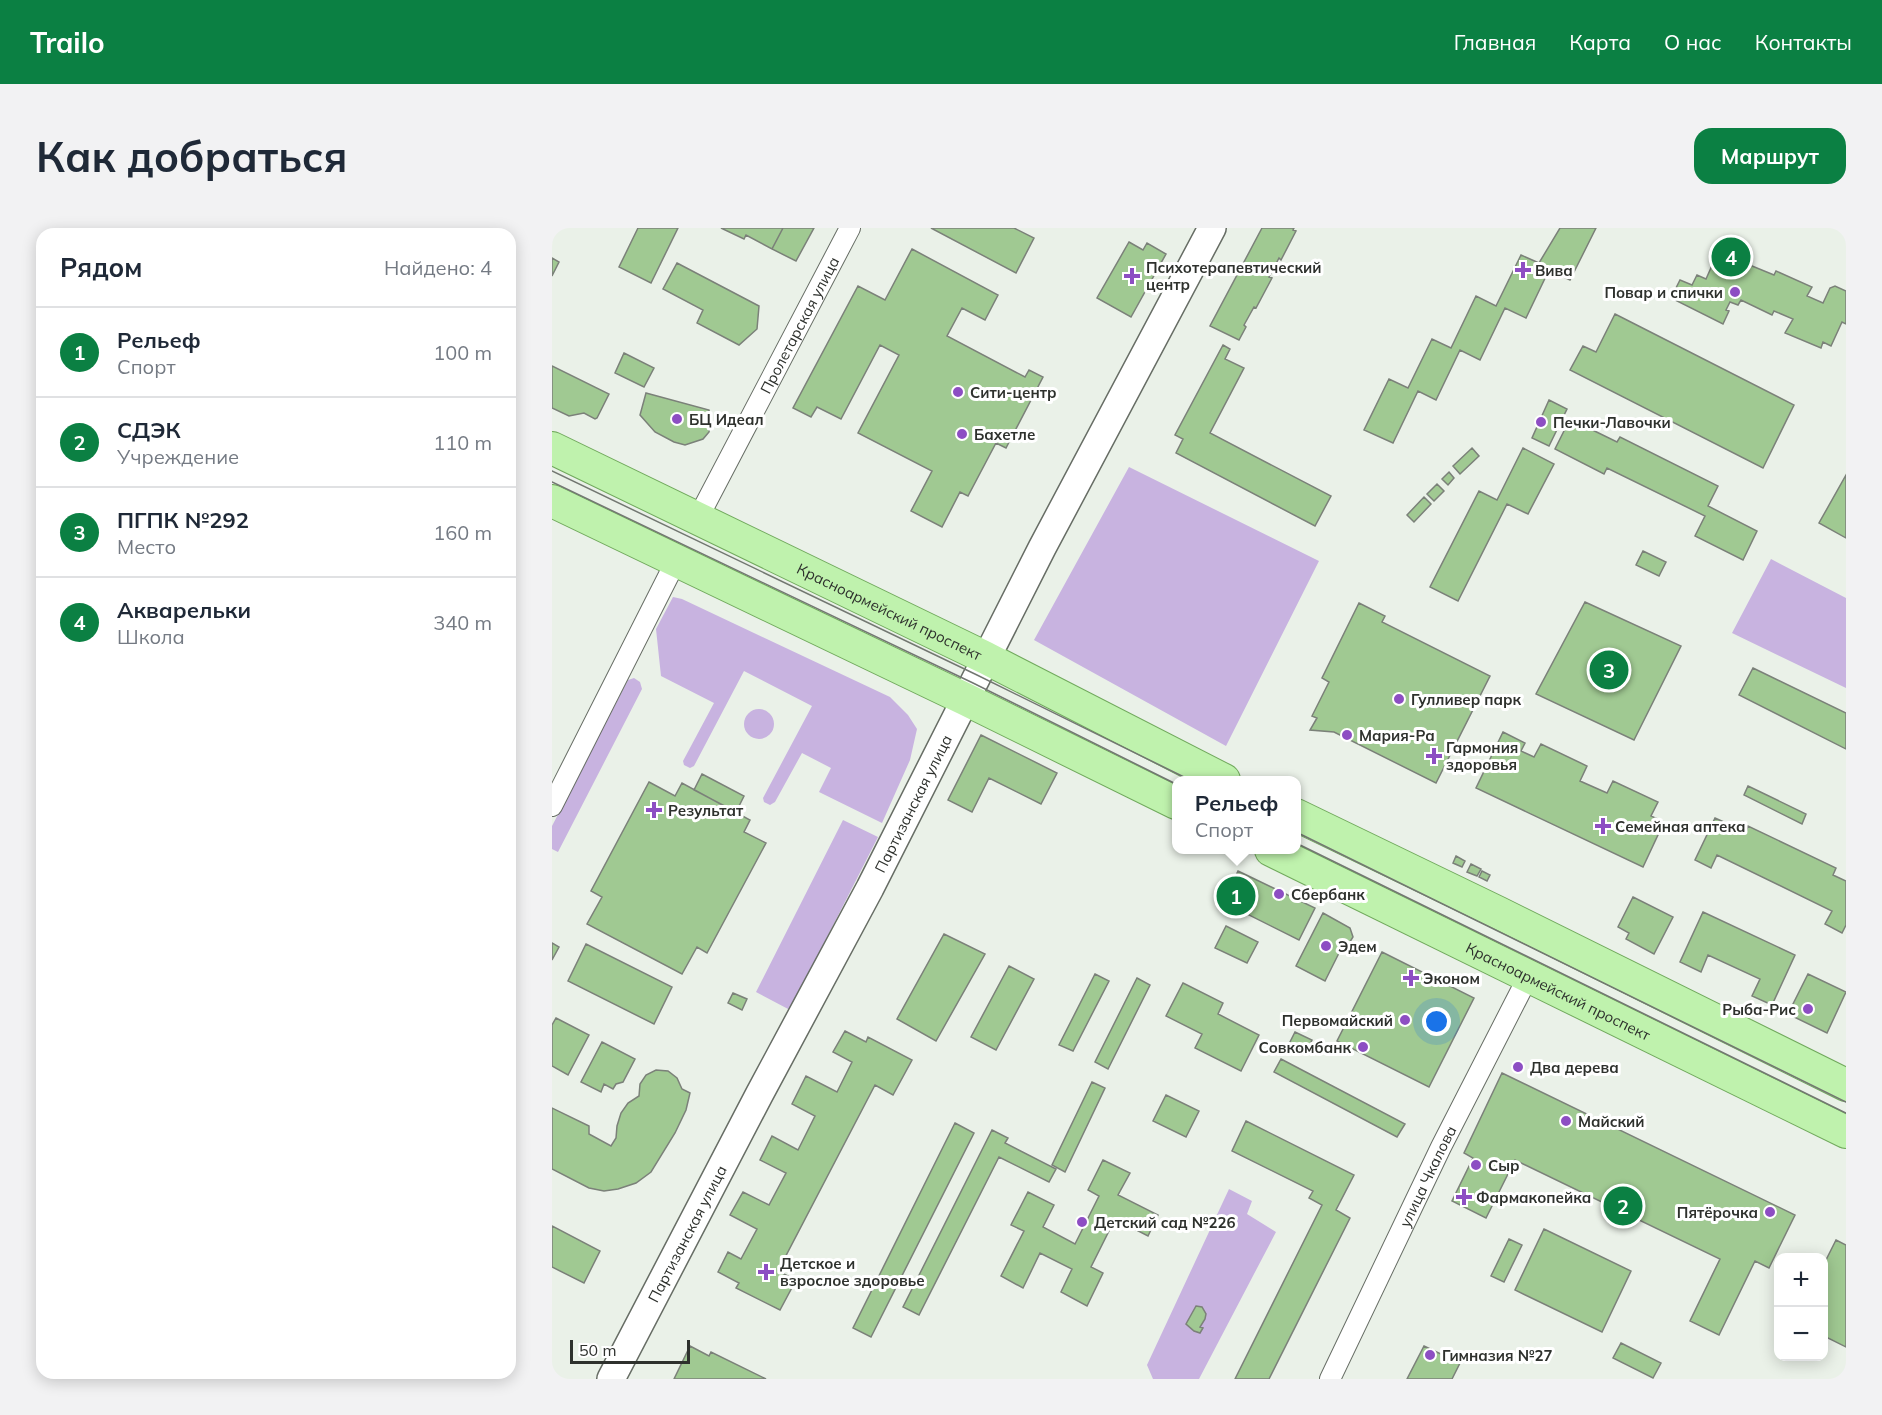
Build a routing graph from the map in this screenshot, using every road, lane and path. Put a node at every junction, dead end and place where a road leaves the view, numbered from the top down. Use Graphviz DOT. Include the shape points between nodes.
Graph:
graph roads {
  1 [pos="850,228"];
  2 [pos="1212,228"];
  3 [pos="552,448"];
  4 [pos="596,469"];
  5 [pos="563,506"];
  6 [pos="698,518"];
  7 [pos="676,561"];
  8 [pos="986,658"];
  9 [pos="965,699"];
  10 [pos="1216,776"];
  11 [pos="1172,801"];
  12 [pos="552,806"];
  13 [pos="1301,817"];
  14 [pos="1281,854"];
  15 [pos="1529,975"];
  16 [pos="1677,1000"];
  17 [pos="1657,1039"];
  18 [pos="1846,1085"];
  19 [pos="1846,1132"];
  20 [pos="611,1379"];
  21 [pos="1330,1379"];
  1 -- 6 [label="street, Пролетарская улица"];
  2 -- 8 [label="main road, Партизанская улица"];
  3 -- 4 [label="main road, Красноармейский проспект"];
  4 -- 5 [label="main road"];
  4 -- 6 [label="main road, Красноармейский проспект"];
  5 -- 7 [label="main road"];
  6 -- 8 [label="main road, Красноармейский проспект"];
  7 -- 9 [label="main road"];
  7 -- 12 [label="street"];
  8 -- 9 [label="main road, Партизанская улица"];
  8 -- 10 [label="main road, Красноармейский проспект"];
  9 -- 11 [label="main road"];
  9 -- 20 [label="main road, Партизанская улица" via="870,888"];
  13 -- 16 [label="main road"];
  14 -- 15 [label="main road, Красноармейский проспект"];
  15 -- 17 [label="main road, Красноармейский проспект"];
  15 -- 21 [label="street, улица Чкалова"];
  16 -- 17 [label="main road"];
  16 -- 18 [label="main road"];
  17 -- 19 [label="main road, Красноармейский проспект"];
}
